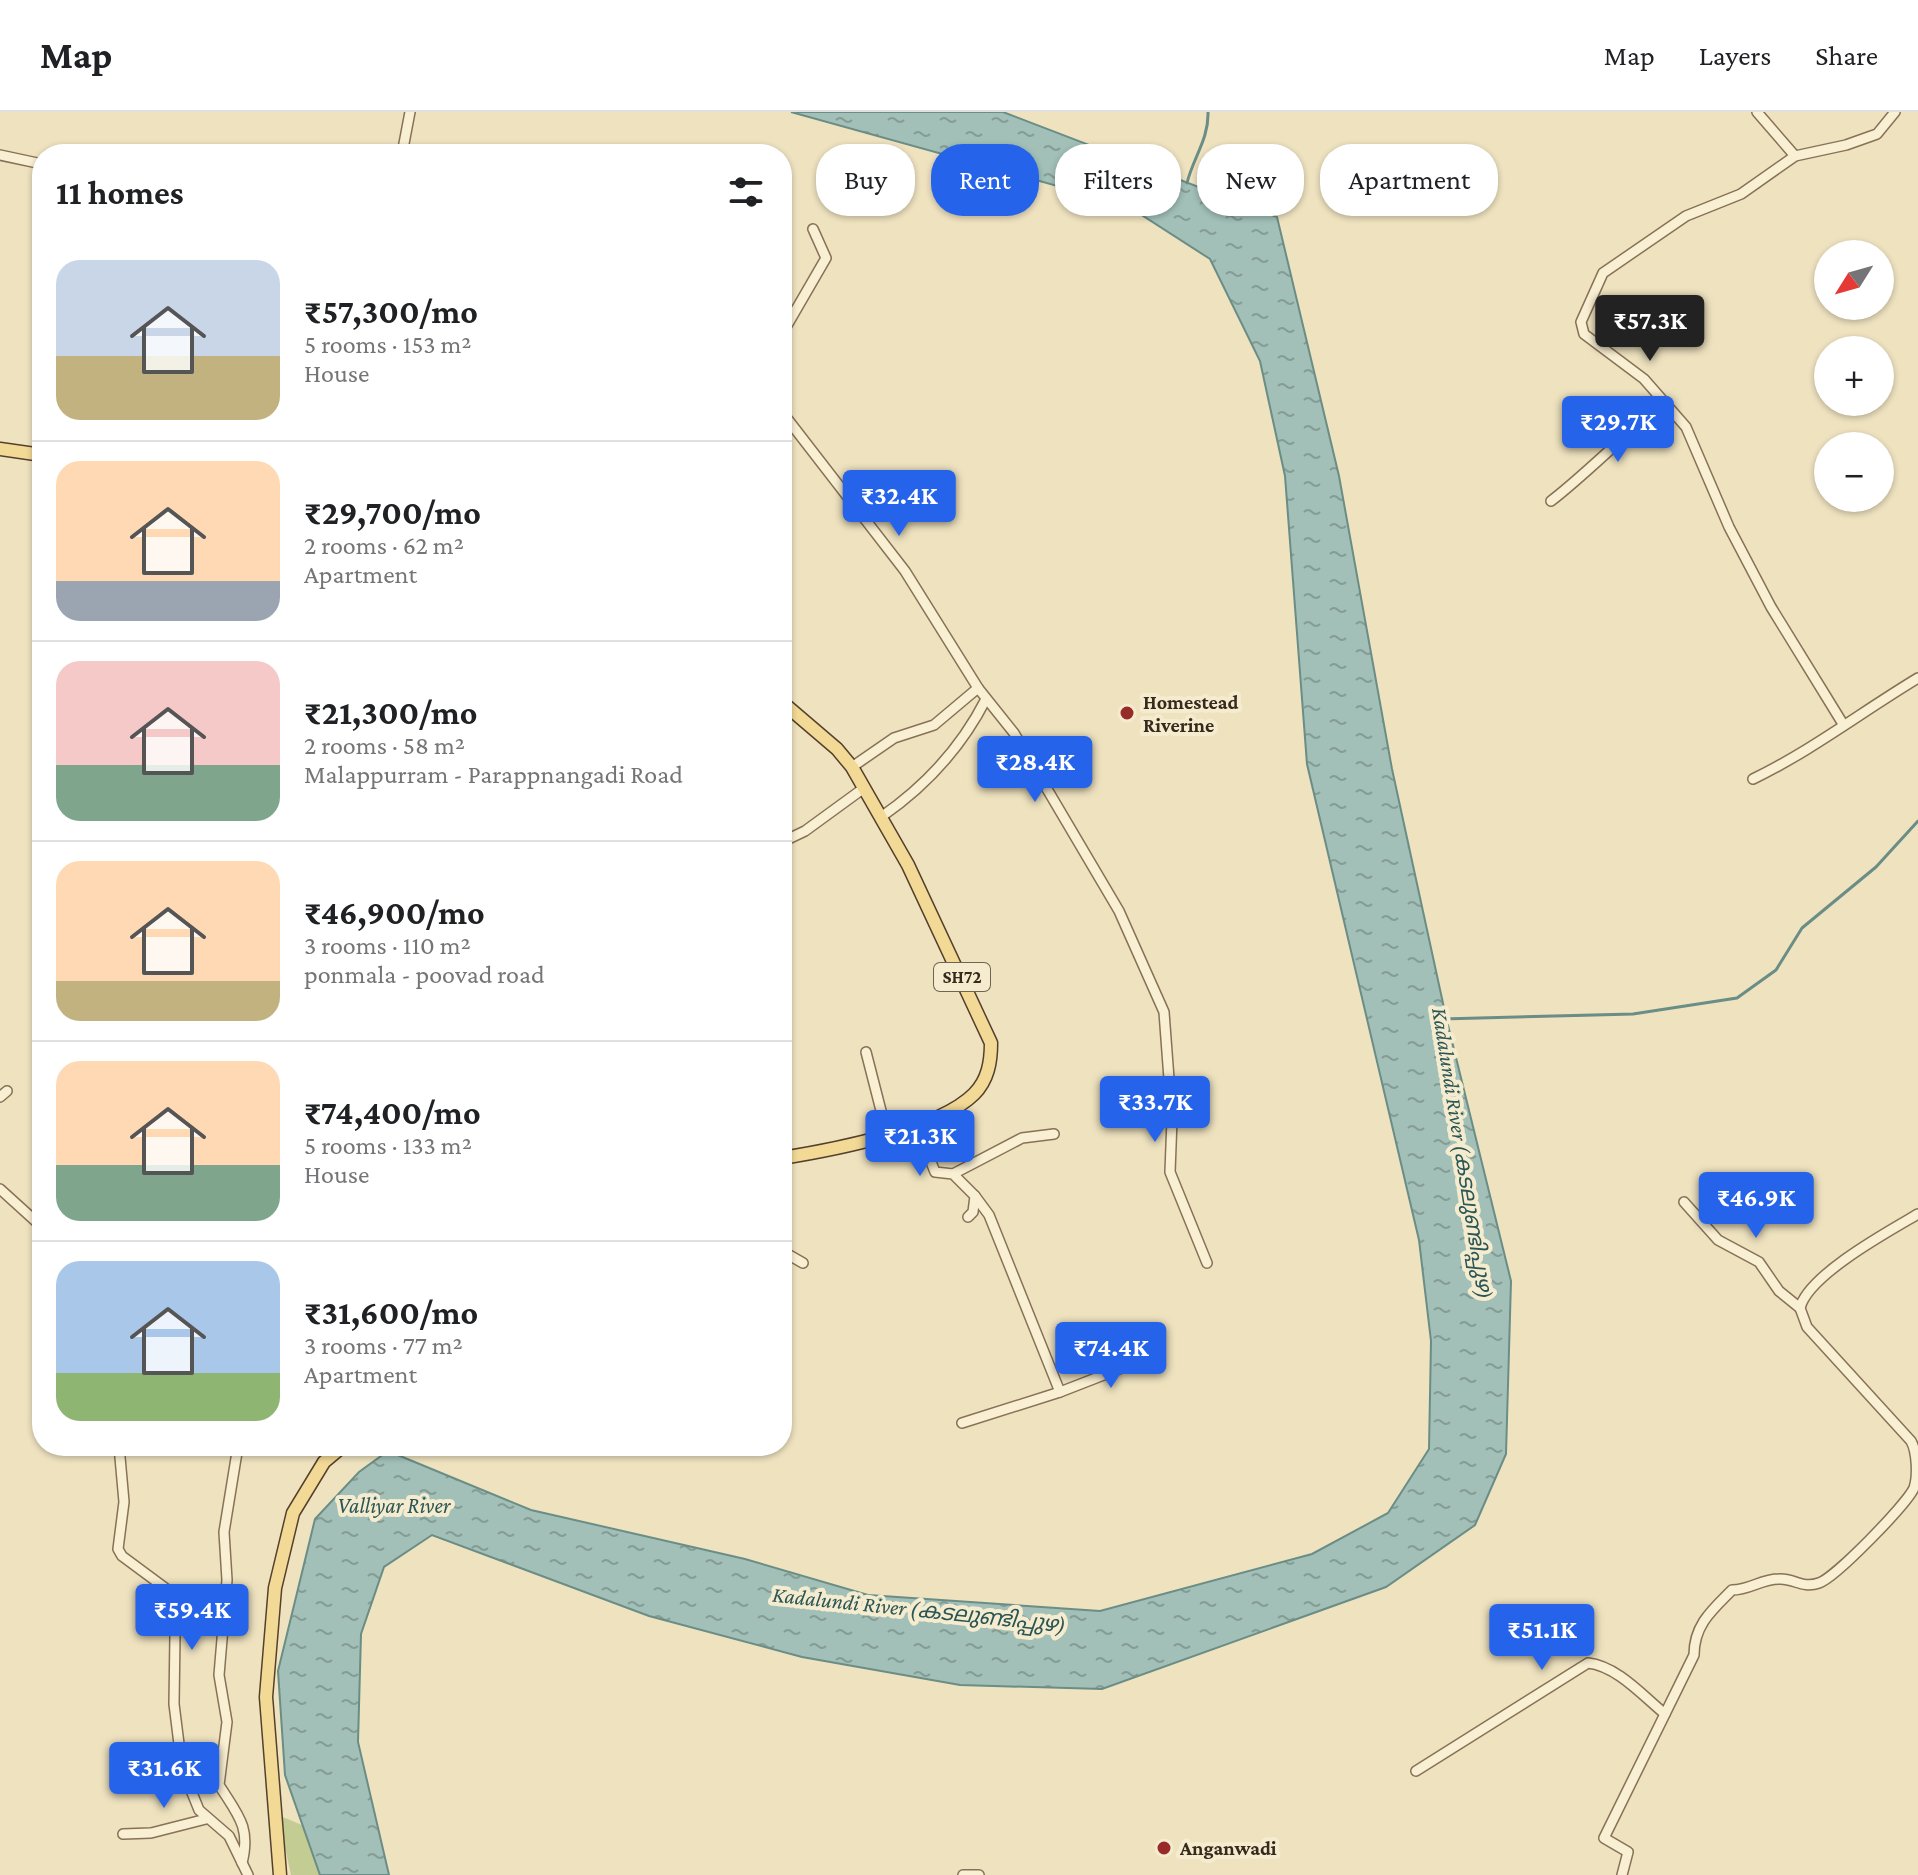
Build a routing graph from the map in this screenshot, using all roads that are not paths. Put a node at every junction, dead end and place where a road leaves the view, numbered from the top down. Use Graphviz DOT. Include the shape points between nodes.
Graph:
graph roads {
  1 [pos="410,112"];
  2 [pos="1757,112"];
  3 [pos="1895,112"];
  4 [pos="404,144"];
  5 [pos="0,155"];
  6 [pos="1795,156"];
  7 [pos="32,162"];
  8 [pos="813,229"];
  9 [pos="792,317"];
  10 [pos="1666,402"];
  11 [pos="792,425"];
  12 [pos="0,449"];
  13 [pos="32,454"];
  14 [pos="1551,501"];
  15 [pos="1918,678"];
  16 [pos="978,688"];
  17 [pos="986,699"];
  18 [pos="792,711"];
  19 [pos="1843,724"];
  20 [pos="852,767"];
  21 [pos="1753,779"];
  22 [pos="864,788"];
  23 [pos="881,817"];
  24 [pos="792,837"];
  25 [pos="866,1052"];
  26 [pos="917,1126"];
  27 [pos="887,1134"];
  28 [pos="1054,1134"];
  29 [pos="792,1156"];
  30 [pos="953,1174"];
  31 [pos="0,1189"];
  32 [pos="975,1196"];
  33 [pos="1684,1202"];
  34 [pos="1918,1214"];
  35 [pos="968,1217"];
  36 [pos="32,1218"];
  37 [pos="792,1257"];
  38 [pos="803,1263"];
  39 [pos="1207,1263"];
  40 [pos="1800,1308"];
  41 [pos="1150,1357"];
  42 [pos="1060,1392"];
  43 [pos="962,1423"];
  44 [pos="120,1456"];
  45 [pos="236,1456"];
  46 [pos="331,1456"];
  47 [pos="1917,1456"];
  48 [pos="1916,1494"];
  49 [pos="1665,1714"];
  50 [pos="1416,1771"];
  51 [pos="206,1819"];
  52 [pos="123,1834"];
  53 [pos="242,1863"];
  54 [pos="248,1875"];
  55 [pos="280,1875"];
  56 [pos="963,1875"];
  57 [pos="979,1875"];
  58 [pos="1622,1875"];
  1 -- 4 [label="street"];
  2 -- 6 [label="street"];
  3 -- 6 [label="street" via="1877,134"];
  5 -- 7 [label="street"];
  6 -- 10 [label="street" via="1741,194 1686,216 1603,273 1581,330"];
  8 -- 9 [label="street" via="826,258"];
  10 -- 14 [label="street"];
  10 -- 19 [label="street" via="1686,427 1771,607"];
  11 -- 16 [label="street" via="905,571"];
  12 -- 13 [label="main road"];
  15 -- 19 [label="street"];
  16 -- 17 [label="street"];
  16 -- 20 [label="street" via="934,725 894,738"];
  17 -- 23 [label="street" via="943,764 916,793"];
  17 -- 39 [label="street" via="1014,733 1119,911 1164,1012 1170,1172"];
  18 -- 20 [label="main road, SH72"];
  19 -- 21 [label="street"];
  20 -- 22 [label="main road, SH72"];
  22 -- 23 [label="main road, SH72"];
  22 -- 24 [label="street"];
  23 -- 26 [label="main road, SH72" via="991,1043 991,1066 975,1093"];
  25 -- 27 [label="street"];
  26 -- 27 [label="main road, SH72"];
  26 -- 30 [label="street" via="935,1172"];
  27 -- 29 [label="main road, SH72"];
  28 -- 30 [label="street" via="1022,1138"];
  30 -- 32 [label="street"];
  31 -- 36 [label="street"];
  32 -- 35 [label="street"];
  32 -- 42 [label="street" via="989,1215"];
  33 -- 40 [label="street" via="1704,1229 1759,1262 1779,1291"];
  34 -- 40 [label="street" via="1839,1264"];
  37 -- 38 [label="street"];
  40 -- 47 [label="street" via="1807,1327 1911,1441"];
  41 -- 42 [label="street"];
  42 -- 43 [label="street"];
  44 -- 51 [label="street" via="124,1502 118,1549 176,1596 180,1606 175,1635 176,1725 182,1768"];
  45 -- 53 [label="street" via="224,1532 227,1580 219,1675 227,1722 219,1785 248,1840"];
  46 -- 55 [label="main road" via="293,1513 275,1588 266,1697"];
  47 -- 48 [label="street"];
  48 -- 49 [label="street" via="1821,1583 1800,1586 1784,1578 1761,1579 1744,1590 1732,1590 1700,1624 1694,1655"];
  49 -- 50 [label="street" via="1601,1664 1588,1663"];
  49 -- 58 [label="street" via="1604,1838 1628,1852"];
  51 -- 52 [label="street"];
  51 -- 53 [label="street" via="229,1836"];
  53 -- 54 [label="street"];
  56 -- 57 [label="street"];
}
